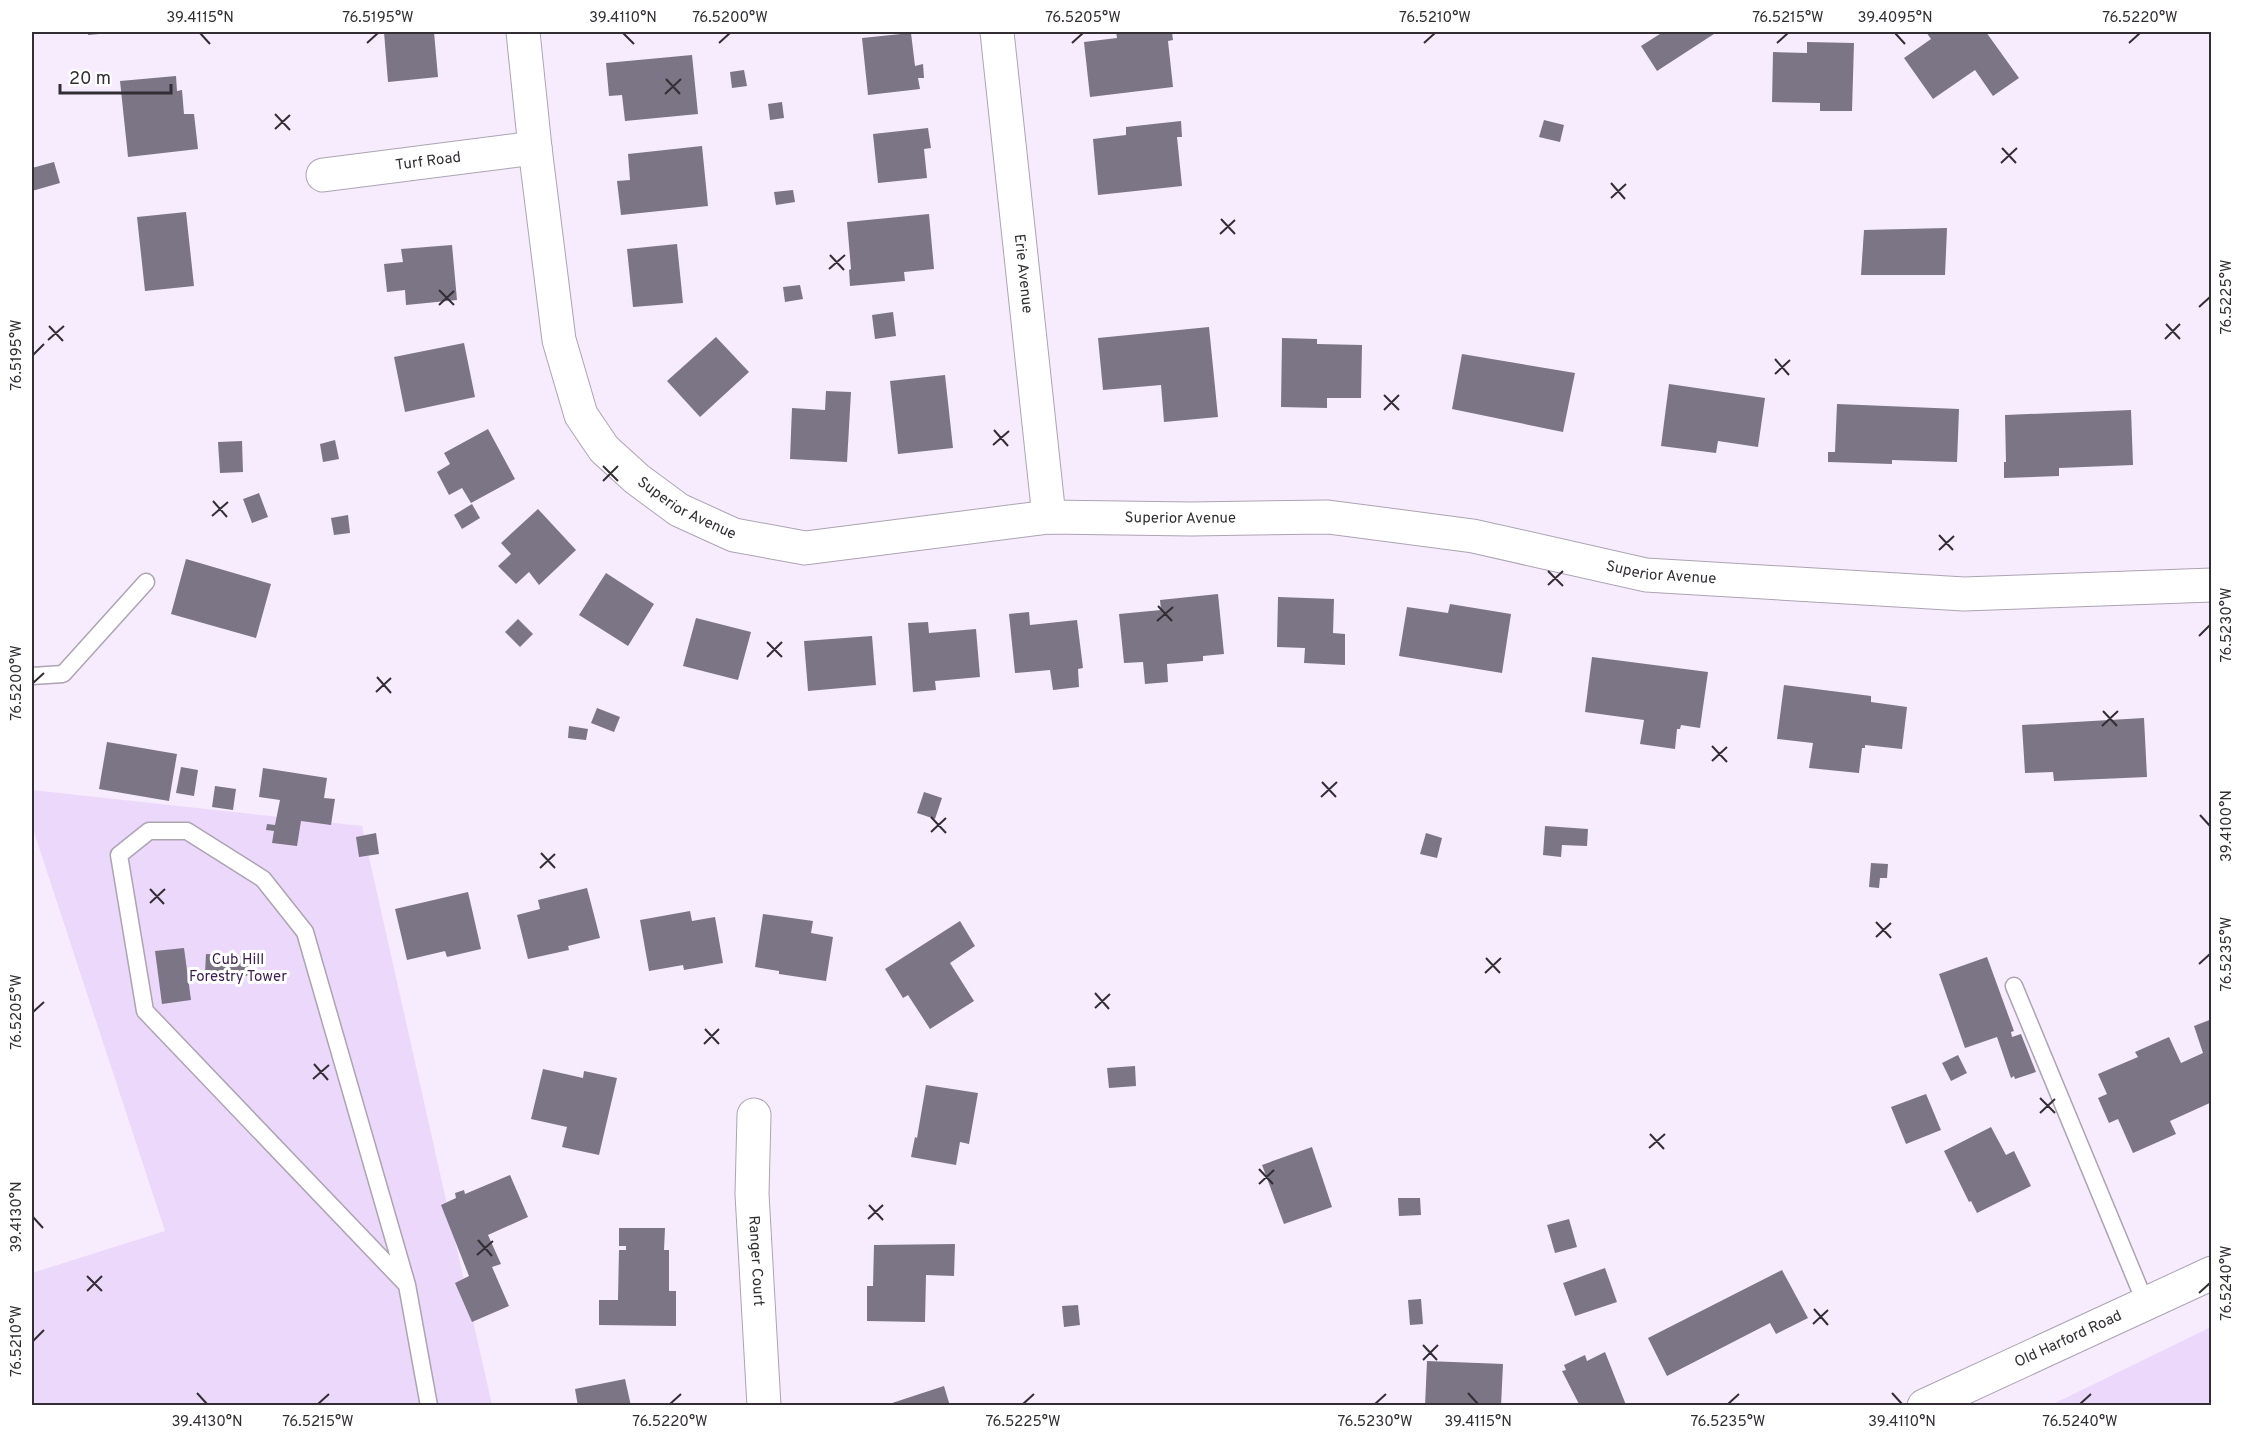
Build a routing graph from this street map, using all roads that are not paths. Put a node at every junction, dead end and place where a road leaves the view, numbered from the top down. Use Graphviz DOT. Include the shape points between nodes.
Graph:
graph roads {
  1 [pos="523,32"];
  2 [pos="997,32"];
  3 [pos="535,148"];
  4 [pos="322,175"];
  5 [pos="1049,517"];
  6 [pos="146,582"];
  7 [pos="2211,585"];
  8 [pos="32,676"];
  9 [pos="2014,986"];
  10 [pos="754,1115"];
  11 [pos="2211,1273"];
  12 [pos="407,1285"];
  13 [pos="2145,1302"];
  14 [pos="429,1406"];
  15 [pos="764,1406"];
  16 [pos="1924,1406"];
  1 -- 3 [label="street, Superior Avenue"];
  2 -- 5 [label="street, Erie Avenue"];
  3 -- 4 [label="street, Turf Road"];
  3 -- 5 [label="street, Superior Avenue" via="559,340 581,415 604,449 679,510 734,535 806,548"];
  5 -- 7 [label="street, Superior Avenue" via="1328,517 1473,536 1646,575 1964,594"];
  6 -- 8 [label="lane" via="63,674"];
  9 -- 13 [label="lane"];
  10 -- 15 [label="street, Ranger Court" via="752,1194"];
  11 -- 13 [label="street, Old Harford Road"];
  12 -- 12 [label="lane" via="145,1011 119,855 149,831 187,831 263,879 305,932"];
  12 -- 14 [label="lane"];
  13 -- 16 [label="street, Old Harford Road"];
}
